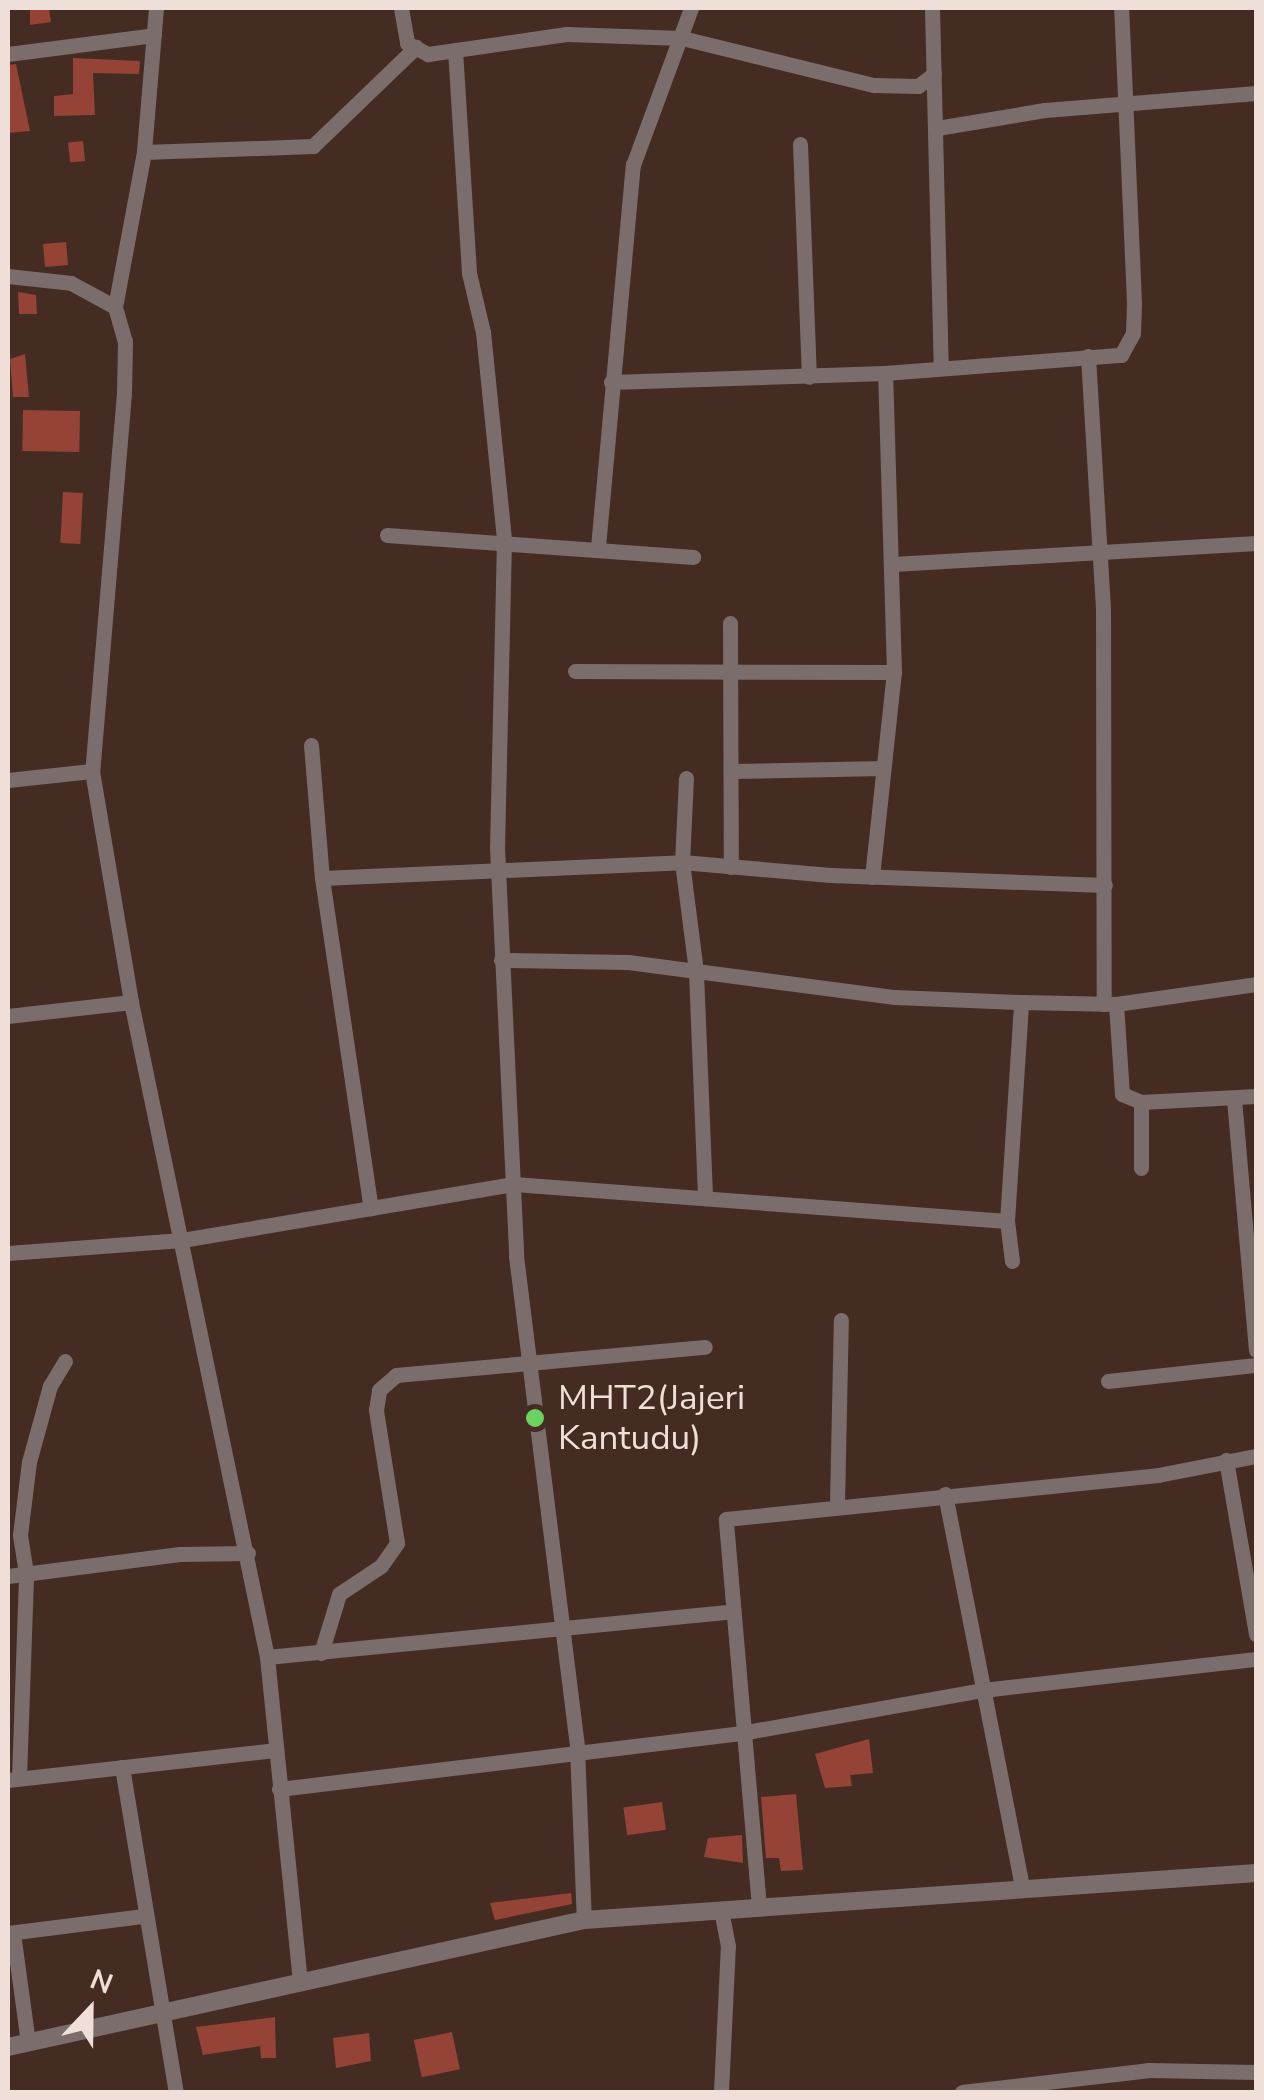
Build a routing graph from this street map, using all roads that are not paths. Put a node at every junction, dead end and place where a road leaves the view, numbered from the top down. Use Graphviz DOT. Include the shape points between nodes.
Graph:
graph roads {
  1 [pos="156,8"];
  2 [pos="400,8"];
  3 [pos="691,8"];
  4 [pos="932,8"];
  5 [pos="1121,8"];
  6 [pos="154,35"];
  7 [pos="682,38"];
  8 [pos="416,47"];
  9 [pos="455,50"];
  10 [pos="8,54"];
  11 [pos="934,74"];
  12 [pos="1256,92"];
  13 [pos="1123,102"];
  14 [pos="937,128"];
  15 [pos="800,144"];
  16 [pos="144,152"];
  17 [pos="8,276"];
  18 [pos="116,307"];
  19 [pos="1088,356"];
  20 [pos="941,368"];
  21 [pos="885,373"];
  22 [pos="808,377"];
  23 [pos="611,382"];
  24 [pos="387,536"];
  25 [pos="504,540"];
  26 [pos="1256,543"];
  27 [pos="598,547"];
  28 [pos="1100,556"];
  29 [pos="693,557"];
  30 [pos="893,564"];
  31 [pos="730,623"];
  32 [pos="574,671"];
  33 [pos="731,671"];
  34 [pos="894,672"];
  35 [pos="311,745"];
  36 [pos="884,768"];
  37 [pos="92,770"];
  38 [pos="732,771"];
  39 [pos="686,778"];
  40 [pos="8,780"];
  41 [pos="682,862"];
  42 [pos="731,868"];
  43 [pos="498,872"];
  44 [pos="872,877"];
  45 [pos="322,878"];
  46 [pos="1105,885"];
  47 [pos="502,960"];
  48 [pos="696,972"];
  49 [pos="1256,984"];
  50 [pos="131,1002"];
  51 [pos="1020,1002"];
  52 [pos="1110,1004"];
  53 [pos="8,1016"];
  54 [pos="1256,1096"];
  55 [pos="1234,1099"];
  56 [pos="1141,1102"];
  57 [pos="1141,1168"];
  58 [pos="514,1184"];
  59 [pos="705,1198"];
  60 [pos="371,1208"];
  61 [pos="1007,1220"];
  62 [pos="182,1240"];
  63 [pos="8,1254"];
  64 [pos="1012,1261"];
  65 [pos="841,1320"];
  66 [pos="705,1347"];
  67 [pos="1256,1350"];
  68 [pos="65,1361"];
  69 [pos="530,1361"];
  70 [pos="1256,1365"];
  71 [pos="1108,1381"];
  72 [pos="1256,1456"];
  73 [pos="1226,1460"];
  74 [pos="945,1494"];
  75 [pos="837,1504"];
  76 [pos="248,1553"];
  77 [pos="26,1572"];
  78 [pos="8,1576"];
  79 [pos="730,1612"];
  80 [pos="561,1626"];
  81 [pos="1256,1634"];
  82 [pos="321,1654"];
  83 [pos="268,1657"];
  84 [pos="1256,1659"];
  85 [pos="983,1690"];
  86 [pos="741,1733"];
  87 [pos="577,1748"];
  88 [pos="274,1750"];
  89 [pos="122,1768"];
  90 [pos="13,1779"];
  91 [pos="280,1790"];
  92 [pos="1256,1873"];
  93 [pos="1022,1887"];
  94 [pos="759,1907"];
  95 [pos="721,1910"];
  96 [pos="142,1916"];
  97 [pos="584,1920"];
  98 [pos="10,1933"];
  99 [pos="300,1983"];
  100 [pos="161,2014"];
  101 [pos="28,2042"];
  102 [pos="8,2047"];
  103 [pos="1256,2072"];
  104 [pos="1037,2088"];
  105 [pos="176,2092"];
  106 [pos="721,2092"];
  107 [pos="962,2092"];
  1 -- 6 [label="street"];
  2 -- 8 [label="street" via="407,43"];
  3 -- 7 [label="street"];
  4 -- 11 [label="street"];
  5 -- 13 [label="street"];
  6 -- 10 [label="street"];
  6 -- 16 [label="street"];
  7 -- 9 [label="street" via="566,34"];
  7 -- 11 [label="street" via="874,85 918,86"];
  7 -- 23 [label="street" via="633,165"];
  8 -- 9 [label="street" via="428,54"];
  8 -- 16 [label="street" via="313,146"];
  9 -- 25 [label="street" via="469,273 483,332"];
  11 -- 14 [label="street"];
  12 -- 13 [label="street"];
  13 -- 14 [label="street"];
  13 -- 19 [label="street" via="1133,333 1121,355"];
  14 -- 20 [label="street"];
  15 -- 22 [label="street"];
  16 -- 18 [label="street"];
  17 -- 18 [label="street" via="72,283"];
  18 -- 37 [label="street" via="124,393"];
  19 -- 20 [label="street"];
  19 -- 28 [label="street"];
  20 -- 21 [label="street"];
  21 -- 22 [label="street"];
  21 -- 30 [label="street"];
  22 -- 23 [label="street"];
  23 -- 27 [label="street"];
  24 -- 25 [label="street"];
  25 -- 27 [label="street"];
  25 -- 43 [label="street"];
  26 -- 28 [label="street"];
  27 -- 29 [label="street"];
  28 -- 30 [label="street"];
  28 -- 46 [label="street"];
  30 -- 34 [label="street"];
  31 -- 33 [label="street"];
  32 -- 33 [label="street"];
  33 -- 34 [label="street"];
  33 -- 38 [label="street"];
  34 -- 36 [label="street"];
  35 -- 45 [label="street"];
  36 -- 38 [label="street"];
  36 -- 44 [label="street"];
  37 -- 40 [label="street"];
  37 -- 50 [label="street"];
  38 -- 42 [label="street"];
  39 -- 41 [label="street"];
  41 -- 42 [label="street"];
  41 -- 43 [label="street"];
  41 -- 48 [label="street"];
  42 -- 44 [label="street"];
  43 -- 45 [label="street"];
  43 -- 47 [label="street"];
  44 -- 46 [label="street"];
  45 -- 60 [label="street"];
  46 -- 52 [label="street"];
  47 -- 48 [label="street" via="628,962"];
  47 -- 58 [label="street"];
  48 -- 51 [label="street" via="895,997"];
  48 -- 59 [label="street"];
  49 -- 52 [label="street"];
  50 -- 53 [label="street"];
  50 -- 62 [label="street"];
  51 -- 52 [label="street"];
  51 -- 61 [label="street"];
  52 -- 56 [label="street" via="1122,1094"];
  54 -- 55 [label="street"];
  55 -- 56 [label="street"];
  55 -- 67 [label="street"];
  56 -- 57 [label="street"];
  58 -- 59 [label="street"];
  58 -- 60 [label="street"];
  58 -- 69 [label="street" via="521,1325"];
  59 -- 61 [label="street"];
  60 -- 62 [label="street"];
  61 -- 64 [label="street"];
  62 -- 63 [label="street"];
  62 -- 76 [label="street"];
  65 -- 75 [label="street"];
  66 -- 69 [label="street"];
  68 -- 77 [label="street" via="50,1386 29,1462 20,1535"];
  69 -- 80 [label="street"];
  69 -- 82 [label="street" via="396,1374 379,1390 376,1410 396,1543 381,1566 338,1594"];
  70 -- 71 [label="street"];
  72 -- 73 [label="street"];
  73 -- 74 [label="street" via="1158,1476"];
  73 -- 81 [label="street"];
  74 -- 75 [label="street"];
  74 -- 85 [label="street"];
  75 -- 79 [label="street" via="726,1519"];
  76 -- 77 [label="street"];
  76 -- 83 [label="street"];
  77 -- 78 [label="street"];
  77 -- 90 [label="street"];
  79 -- 80 [label="street"];
  79 -- 86 [label="street"];
  80 -- 82 [label="street"];
  80 -- 87 [label="street"];
  82 -- 83 [label="street"];
  83 -- 88 [label="street"];
  84 -- 85 [label="street"];
  85 -- 86 [label="street"];
  85 -- 93 [label="street"];
  86 -- 87 [label="street"];
  86 -- 94 [label="street"];
  87 -- 91 [label="street"];
  87 -- 97 [label="street"];
  88 -- 89 [label="street"];
  88 -- 91 [label="street"];
  89 -- 90 [label="street"];
  89 -- 96 [label="street"];
  91 -- 99 [label="street"];
  92 -- 93 [label="street"];
  93 -- 94 [label="street"];
  94 -- 95 [label="street"];
  95 -- 97 [label="street"];
  95 -- 106 [label="street" via="728,1946"];
  96 -- 98 [label="street"];
  96 -- 100 [label="street"];
  97 -- 99 [label="street"];
  98 -- 101 [label="street"];
  99 -- 100 [label="street"];
  100 -- 101 [label="street"];
  100 -- 105 [label="street"];
  101 -- 102 [label="street"];
  103 -- 104 [label="street" via="1148,2070"];
  104 -- 107 [label="street"];
}
